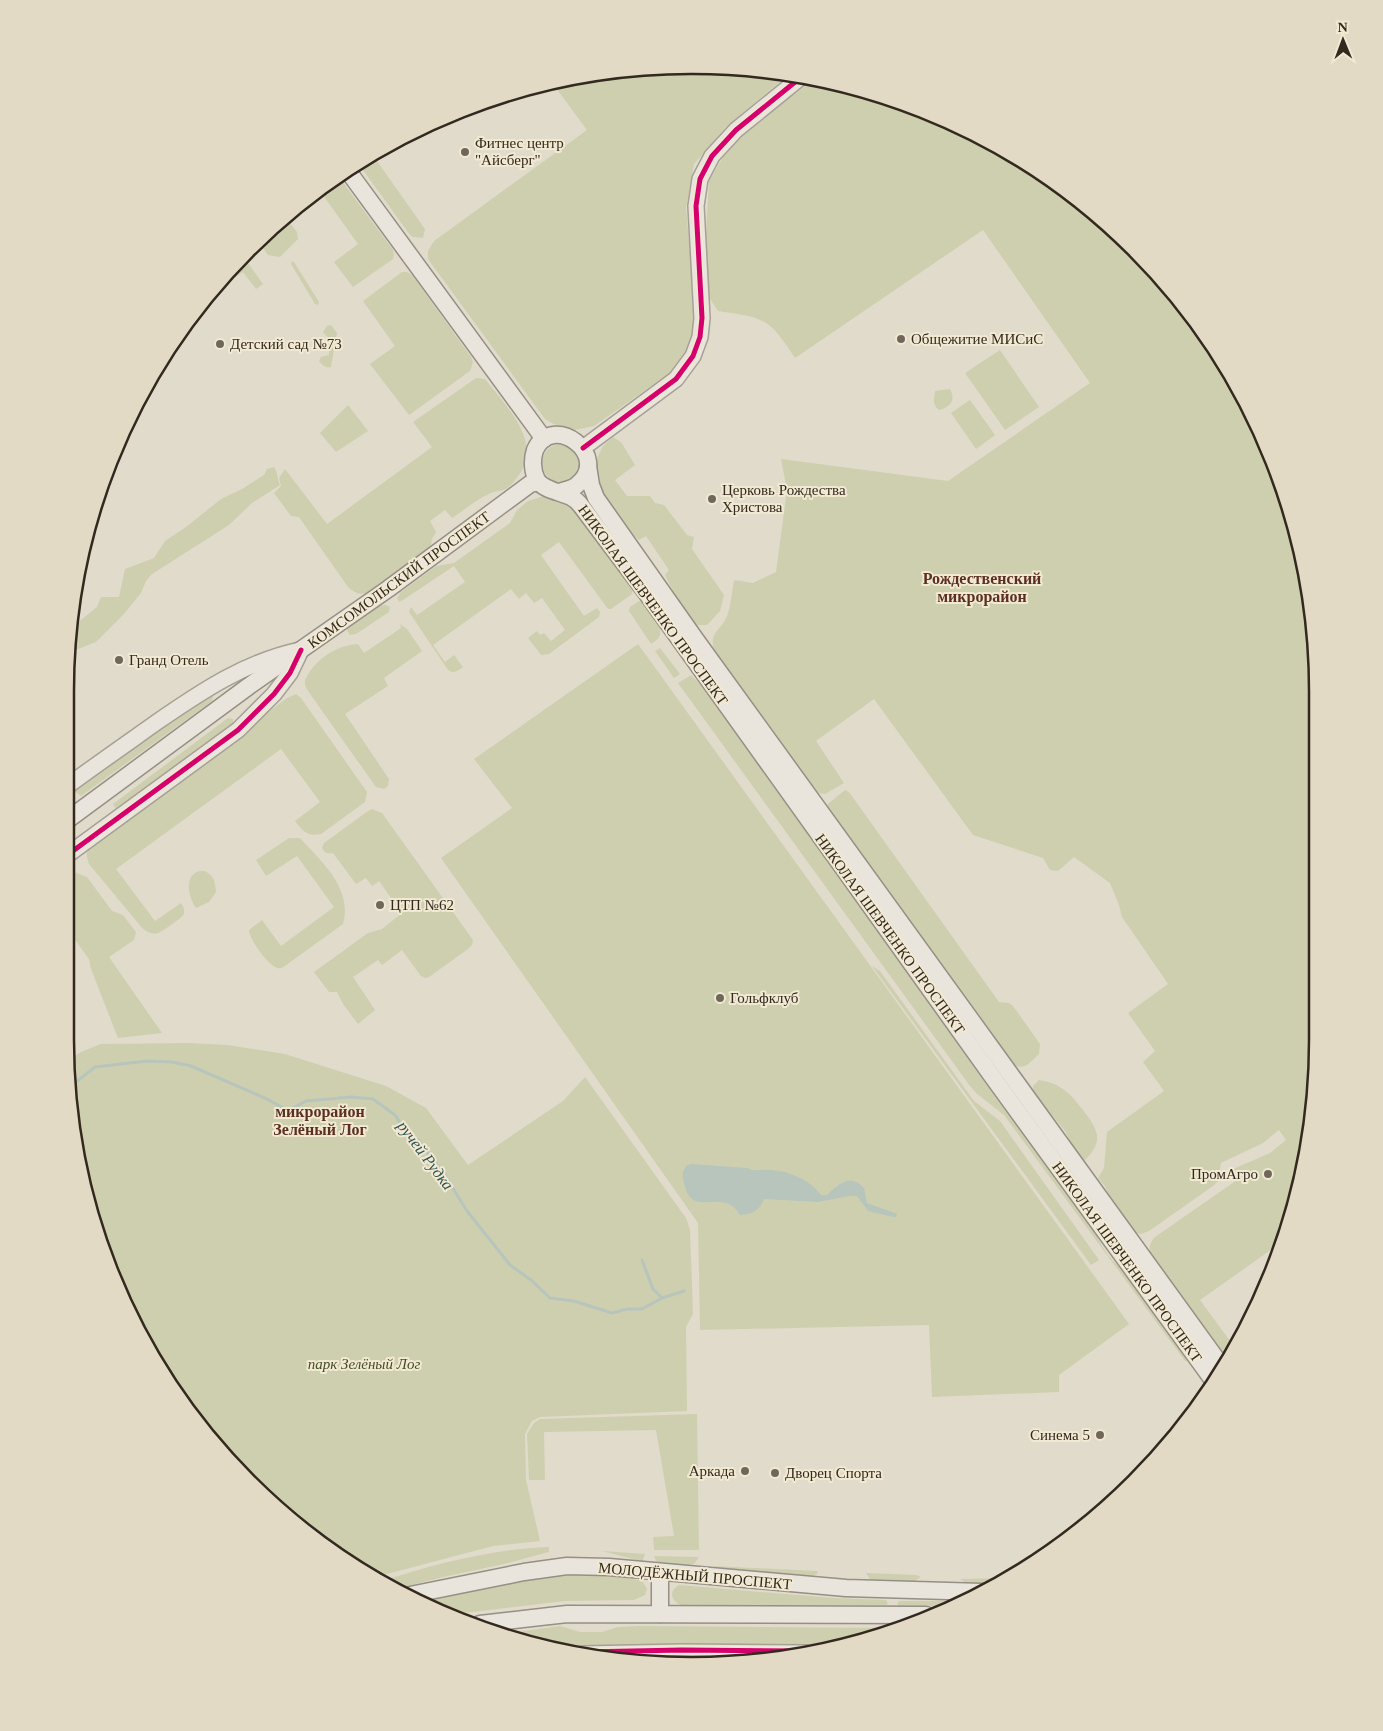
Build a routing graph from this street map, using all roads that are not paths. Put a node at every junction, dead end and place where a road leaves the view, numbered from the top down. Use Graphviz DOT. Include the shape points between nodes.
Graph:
graph roads {
  1 [pos="794,83"];
  2 [pos="352,176"];
  3 [pos="544,439"];
  4 [pos="583,448"];
  5 [pos="588,466"];
  6 [pos="538,482"];
  7 [pos="559,492"];
  8 [pos="301,650"];
  9 [pos="74,781"];
  10 [pos="74,815"];
  11 [pos="74,850"];
  12 [pos="1009,1085"];
  13 [pos="1218,1361"];
  14 [pos="1210,1375"];
  15 [pos="660,1573"];
  16 [pos="969,1592"];
  17 [pos="417,1594"];
  18 [pos="660,1614"];
  19 [pos="914,1615"];
  20 [pos="490,1623"];
  21 [pos="608,1651"];
  22 [pos="779,1651"];
  1 -- 4 [label="street" via="736,130 712,156 700,179 696,206 702,318 693,356 676,379"];
  2 -- 3 [label="main road"];
  3 -- 4 [label="main road" via="563,435"];
  3 -- 6 [label="main road" via="533,460"];
  4 -- 5 [label="main road"];
  5 -- 7 [label="main road" via="585,476 576,486"];
  5 -- 12 [label="main road, НИКОЛАЯ ШЕВЧЕНКО ПРОСПЕКТ" via="596,498"];
  6 -- 7 [label="main road"];
  6 -- 8 [label="main road, КОМСОМОЛЬСКИЙ ПРОСПЕКТ" via="530,484"];
  7 -- 12 [label="main road, НИКОЛАЯ ШЕВЧЕНКО ПРОСПЕКТ" via="573,498 582,507"];
  8 -- 9 [label="street" via="250,666 203,690"];
  8 -- 10 [label="main road, КОМСОМОЛЬСКИЙ ПРОСПЕКТ"];
  8 -- 11 [label="street" via="290,673 274,694 238,730"];
  12 -- 13 [label="main road, НИКОЛАЯ ШЕВЧЕНКО ПРОСПЕКТ"];
  12 -- 14 [label="main road, НИКОЛАЯ ШЕВЧЕНКО ПРОСПЕКТ"];
  15 -- 16 [label="main road, МОЛОДЁЖНЫЙ ПРОСПЕКТ" via="846,1588"];
  15 -- 17 [label="main road, МОЛОДЁЖНЫЙ ПРОСПЕКТ" via="567,1566"];
  15 -- 18 [label="main road"];
  18 -- 19 [label="main road, МОЛОДЁЖНЫЙ ПРОСПЕКТ"];
  18 -- 20 [label="main road, МОЛОДЁЖНЫЙ ПРОСПЕКТ" via="567,1614"];
  21 -- 22 [label="street"];
}
